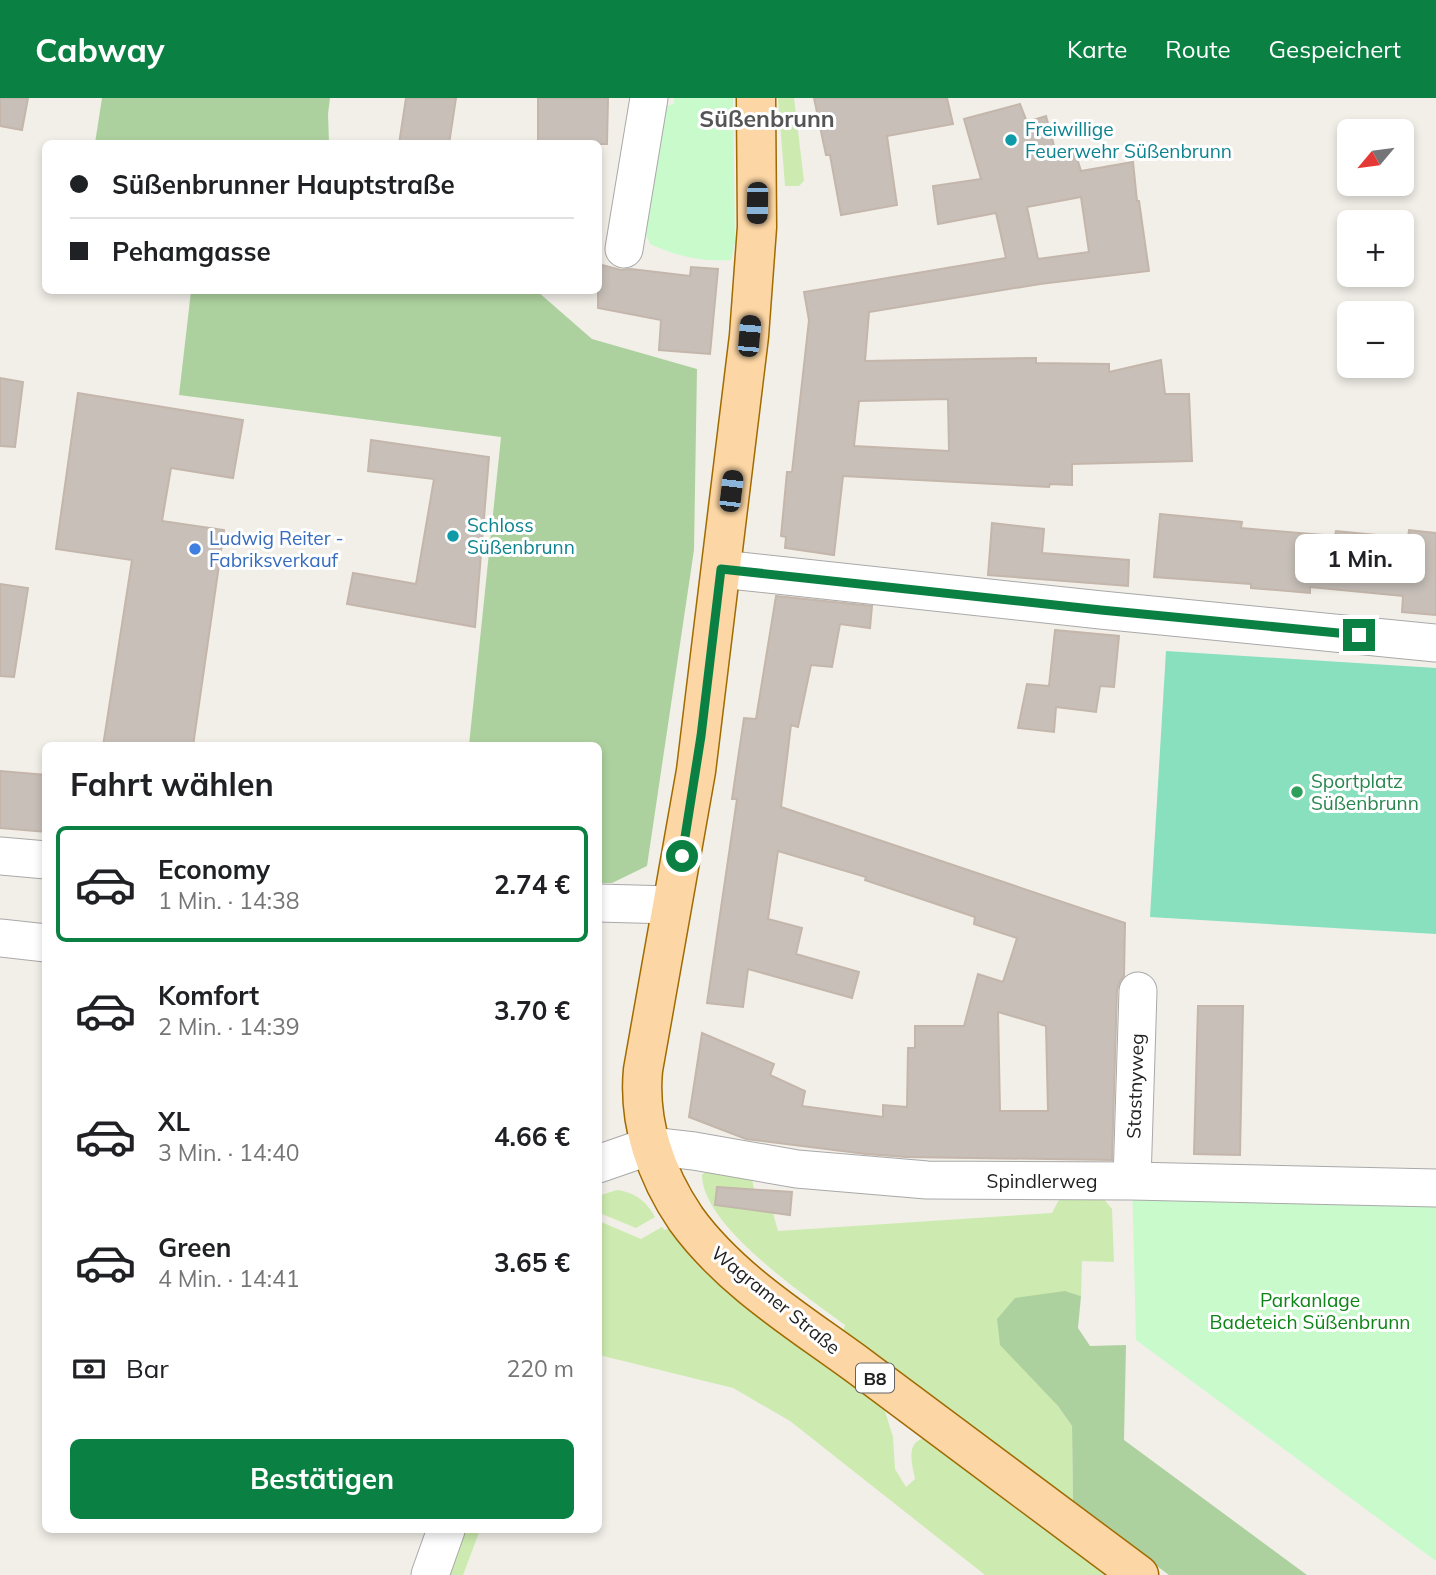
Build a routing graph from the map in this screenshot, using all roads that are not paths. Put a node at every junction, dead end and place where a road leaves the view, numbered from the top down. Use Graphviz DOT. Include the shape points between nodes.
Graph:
graph roads {
  1 [pos="649,98"];
  2 [pos="756,98"];
  3 [pos="624,249"];
  4 [pos="721,569"];
  5 [pos="1436,643"];
  6 [pos="0,856"];
  7 [pos="42,860"];
  8 [pos="602,903"];
  9 [pos="673,905"];
  10 [pos="0,938"];
  11 [pos="42,943"];
  12 [pos="1138,991"];
  13 [pos="650,1146"];
  14 [pos="602,1163"];
  15 [pos="1132,1181"];
  16 [pos="1436,1188"];
  17 [pos="445,1533"];
  18 [pos="430,1575"];
  19 [pos="1139,1575"];
  1 -- 3 [label="street"];
  2 -- 4 [label="main road, B8" via="753,287"];
  4 -- 5 [label="street"];
  4 -- 9 [label="main road, B8" via="696,771"];
  6 -- 7 [label="street"];
  8 -- 9 [label="street"];
  9 -- 13 [label="main road, B8" via="642,1078"];
  10 -- 11 [label="street"];
  12 -- 15 [label="street, Stastnyweg"];
  13 -- 14 [label="street"];
  13 -- 15 [label="street, Spindlerweg" via="797,1169 927,1180"];
  13 -- 19 [label="main road, Wagramer Straße / B8" via="674,1200 698,1235 727,1265"];
  15 -- 16 [label="street, Spindlerweg"];
  17 -- 18 [label="street"];
}
